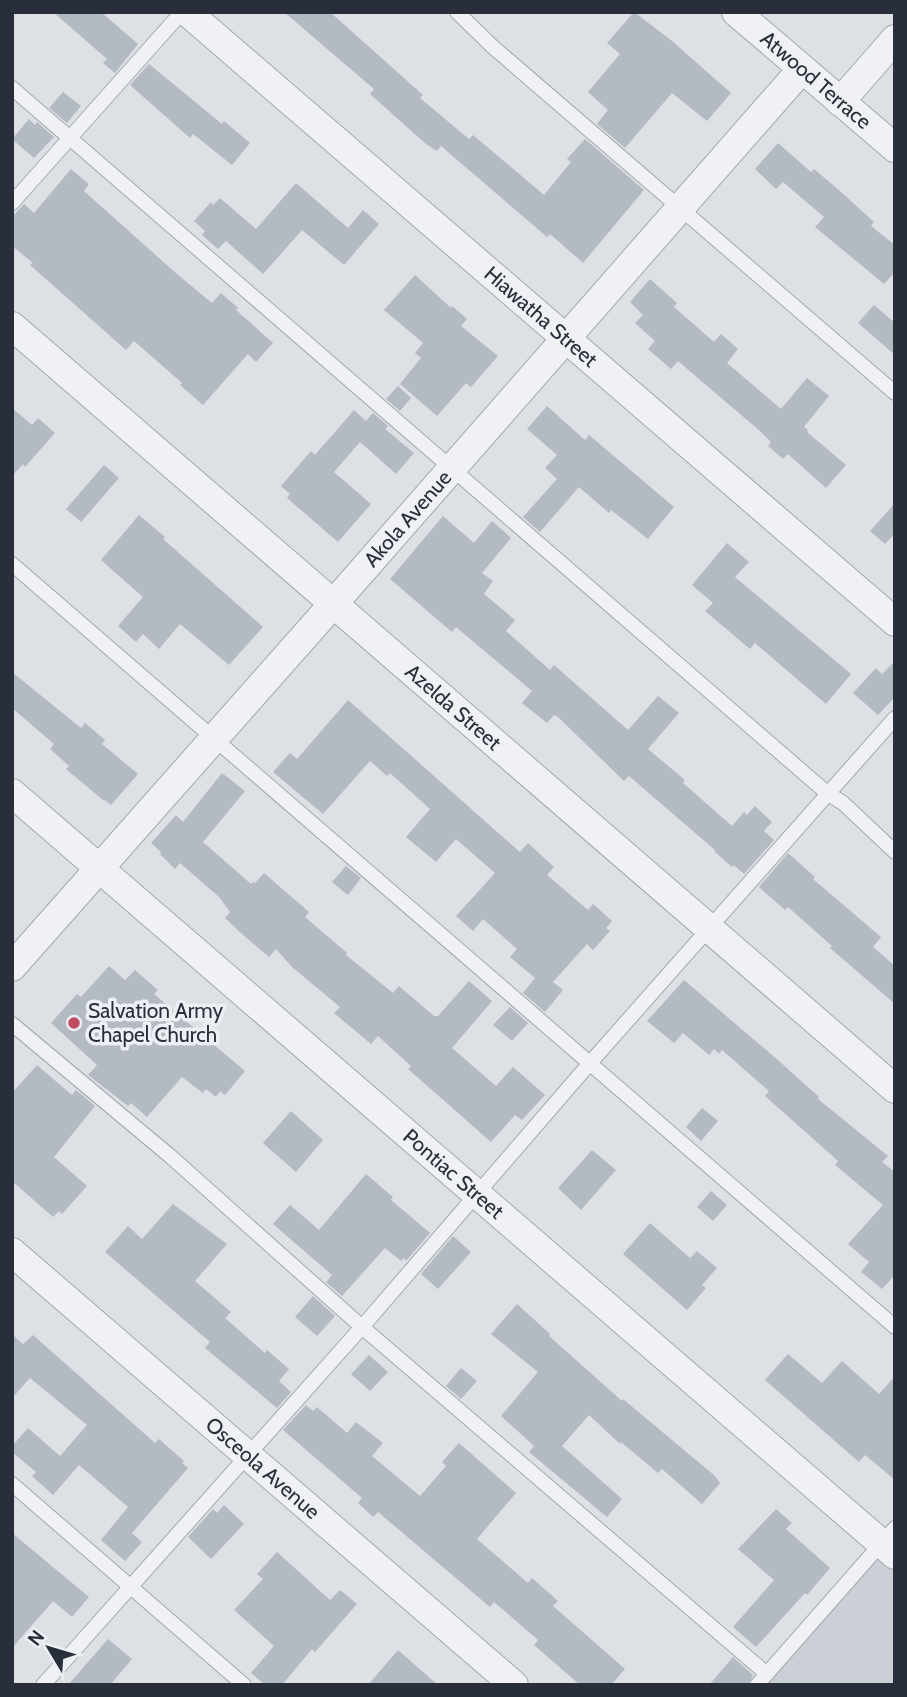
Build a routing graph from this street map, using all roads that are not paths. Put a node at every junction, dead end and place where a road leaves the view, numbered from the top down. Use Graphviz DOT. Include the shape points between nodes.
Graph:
graph roads {
  1 [pos="185,12"];
  2 [pos="457,12"];
  3 [pos="736,12"];
  4 [pos="895,39"];
  5 [pos="802,69"];
  6 [pos="12,88"];
  7 [pos="840,102"];
  8 [pos="69,138"];
  9 [pos="895,148"];
  10 [pos="12,202"];
  11 [pos="681,208"];
  12 [pos="12,326"];
  13 [pos="567,338"];
  14 [pos="895,393"];
  15 [pos="452,469"];
  16 [pos="12,564"];
  17 [pos="334,603"];
  18 [pos="895,622"];
  19 [pos="895,718"];
  20 [pos="214,738"];
  21 [pos="12,793"];
  22 [pos="827,793"];
  23 [pos="895,852"];
  24 [pos="99,867"];
  25 [pos="710,929"];
  26 [pos="12,967"];
  27 [pos="12,1024"];
  28 [pos="590,1063"];
  29 [pos="895,1089"];
  30 [pos="476,1194"];
  31 [pos="12,1252"];
  32 [pos="362,1327"];
  33 [pos="895,1327"];
  34 [pos="248,1455"];
  35 [pos="12,1484"];
  36 [pos="890,1542"];
  37 [pos="131,1585"];
  38 [pos="762,1679"];
  39 [pos="43,1685"];
  40 [pos="244,1685"];
  41 [pos="513,1685"];
  1 -- 8 [label="lane"];
  1 -- 13 [label="street, Hiawatha Street"];
  2 -- 11 [label="lane"];
  3 -- 5 [label="street, Atwood Terrace"];
  4 -- 7 [label="street"];
  5 -- 7 [label="street, Atwood Terrace"];
  5 -- 11 [label="street, Akola Avenue"];
  6 -- 8 [label="lane"];
  7 -- 9 [label="street, Atwood Terrace"];
  8 -- 10 [label="lane"];
  8 -- 15 [label="lane"];
  11 -- 13 [label="street, Akola Avenue"];
  11 -- 14 [label="lane"];
  12 -- 17 [label="street, Azelda Street"];
  13 -- 15 [label="street, Akola Avenue"];
  13 -- 18 [label="street, Hiawatha Street"];
  15 -- 17 [label="street, Akola Avenue"];
  15 -- 22 [label="lane"];
  16 -- 20 [label="lane"];
  17 -- 20 [label="street, Akola Avenue"];
  17 -- 25 [label="street, Azelda Street"];
  19 -- 22 [label="lane"];
  20 -- 24 [label="street, Akola Avenue"];
  20 -- 28 [label="lane"];
  21 -- 24 [label="street, Pontiac Street"];
  22 -- 23 [label="lane"];
  22 -- 25 [label="lane"];
  24 -- 26 [label="street, Akola Avenue"];
  24 -- 30 [label="street, Pontiac Street"];
  25 -- 28 [label="lane"];
  25 -- 29 [label="street, Azelda Street"];
  27 -- 32 [label="lane" via="170,1156"];
  28 -- 30 [label="lane"];
  28 -- 33 [label="lane"];
  30 -- 32 [label="lane"];
  30 -- 36 [label="street, Pontiac Street"];
  31 -- 34 [label="street, Osceola Avenue"];
  32 -- 34 [label="lane"];
  32 -- 38 [label="lane"];
  34 -- 37 [label="lane"];
  34 -- 41 [label="street, Osceola Avenue"];
  35 -- 37 [label="lane"];
  36 -- 38 [label="lane"];
  37 -- 39 [label="lane"];
  37 -- 40 [label="lane"];
}
